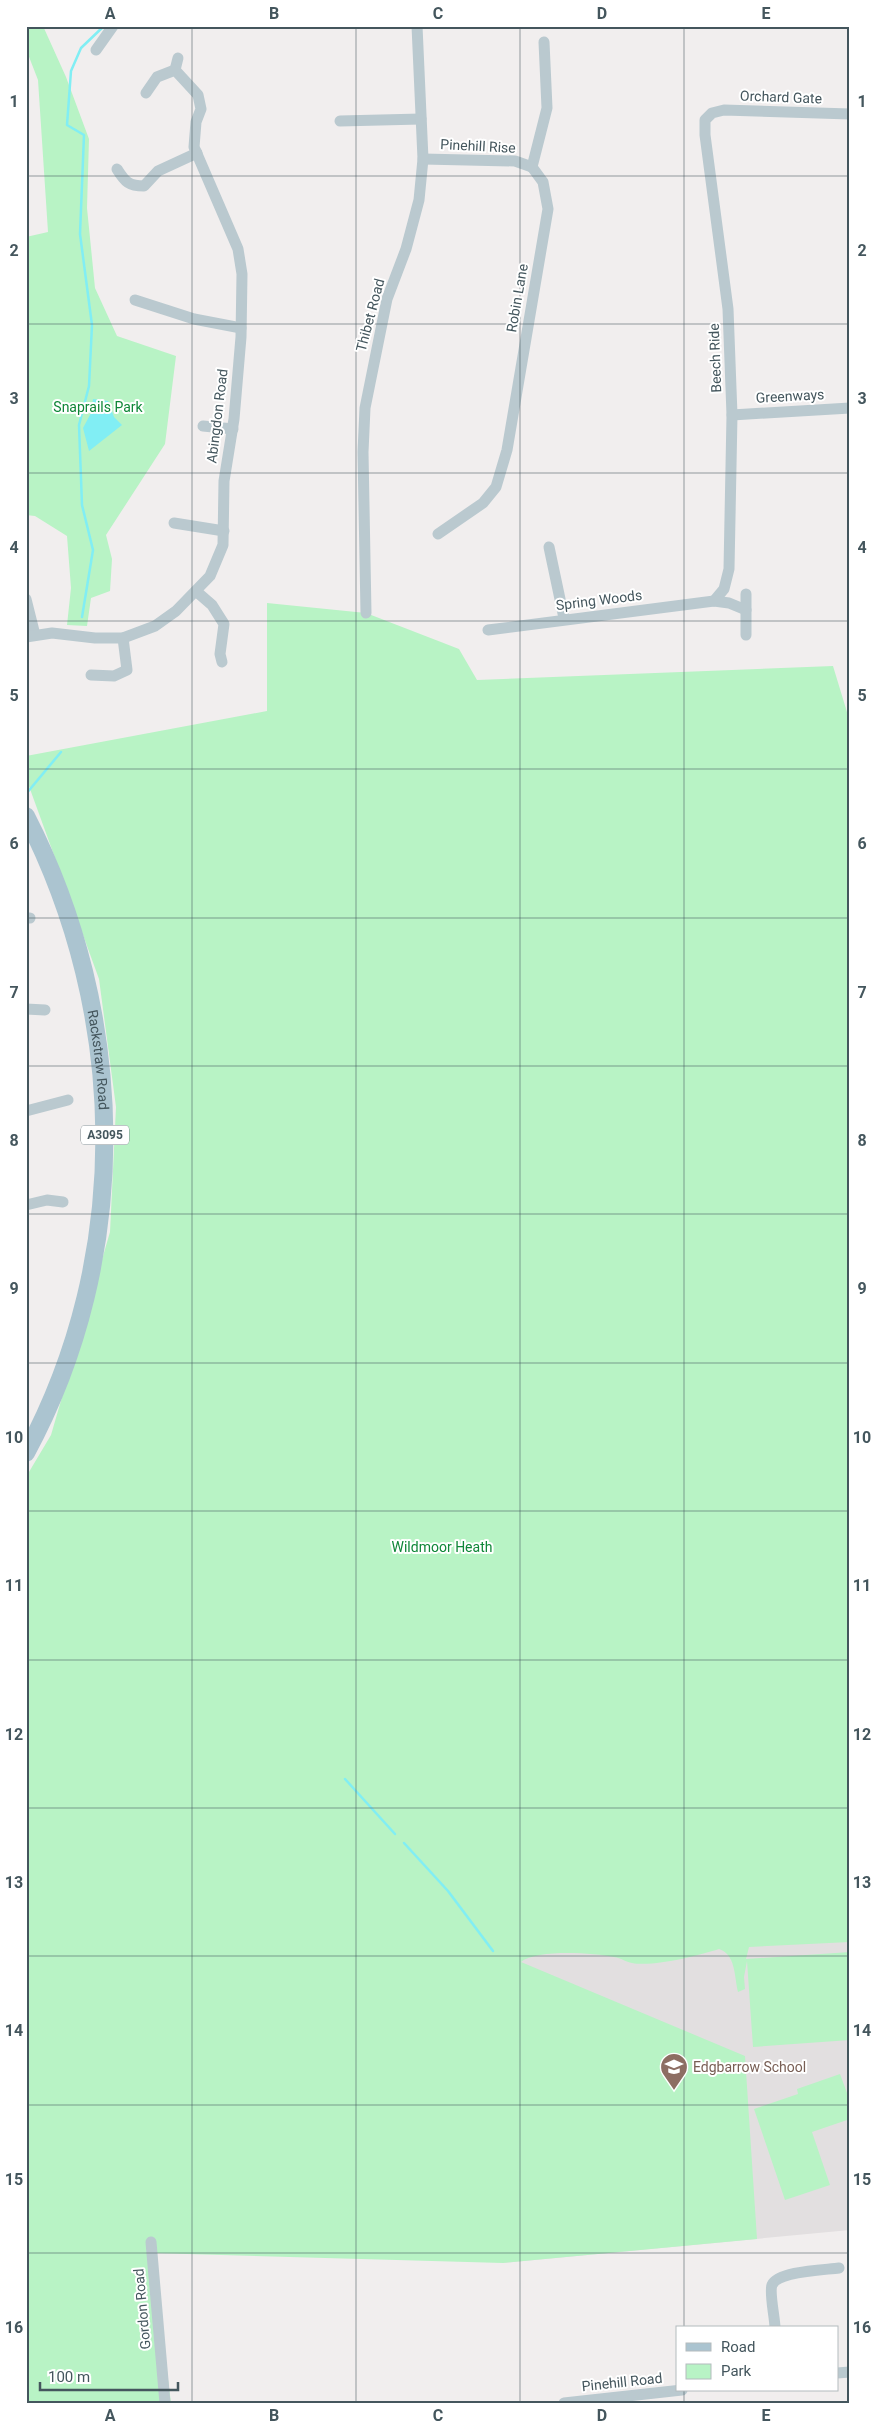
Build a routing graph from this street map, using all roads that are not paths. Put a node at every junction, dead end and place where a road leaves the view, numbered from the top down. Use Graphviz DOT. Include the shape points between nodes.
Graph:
graph roads {
  1 [pos="113,26"];
  2 [pos="417,26"];
  3 [pos="544,42"];
  4 [pos="96,50"];
  5 [pos="178,58"];
  6 [pos="175,70"];
  7 [pos="146,93"];
  8 [pos="712,113"];
  9 [pos="850,114"];
  10 [pos="422,119"];
  11 [pos="340,122"];
  12 [pos="197,154"];
  13 [pos="423,159"];
  14 [pos="532,167"];
  15 [pos="117,169"];
  16 [pos="135,300"];
  17 [pos="241,328"];
  18 [pos="850,408"];
  19 [pos="732,415"];
  20 [pos="203,426"];
  21 [pos="233,429"];
  22 [pos="174,523"];
  23 [pos="224,530"];
  24 [pos="438,534"];
  25 [pos="549,547"];
  26 [pos="724,589"];
  27 [pos="197,592"];
  28 [pos="746,594"];
  29 [pos="26,599"];
  30 [pos="714,601"];
  31 [pos="729,603"];
  32 [pos="746,610"];
  33 [pos="366,613"];
  34 [pos="564,618"];
  35 [pos="488,630"];
  36 [pos="746,635"];
  37 [pos="30,636"];
  38 [pos="123,638"];
  39 [pos="222,662"];
  40 [pos="91,675"];
  41 [pos="26,816"];
  42 [pos="26,1009"];
  43 [pos="45,1010"];
  44 [pos="68,1100"];
  45 [pos="26,1111"];
  46 [pos="63,1202"];
  47 [pos="26,1205"];
  48 [pos="26,1453"];
  49 [pos="151,2242"];
  50 [pos="839,2268"];
  51 [pos="775,2326"];
  52 [pos="676,2391"];
  53 [pos="637,2399"];
  54 [pos="165,2403"];
  55 [pos="564,2403"];
  1 -- 4 [label="street"];
  2 -- 10 [label="street, Thibet Road"];
  3 -- 14 [label="street" via="547,108"];
  5 -- 6 [label="street"];
  6 -- 7 [label="street" via="157,77"];
  6 -- 12 [label="street, Abingdon Road" via="198,95 201,109 194,139"];
  8 -- 9 [label="street, Orchard Gate" via="724,110"];
  8 -- 19 [label="street, Beech Ride" via="704,126 728,309"];
  10 -- 11 [label="street"];
  10 -- 13 [label="street, Thibet Road"];
  12 -- 15 [label="street" via="158,172 144,186 132,186 124,181"];
  12 -- 17 [label="street, Abingdon Road" via="238,249 242,274"];
  13 -- 14 [label="street, Pinehill Rise" via="515,162"];
  13 -- 33 [label="street, Thibet Road" via="419,200 406,249 387,299 365,408"];
  14 -- 24 [label="street, Robin Lane" via="543,182 548,209 507,450 496,487 482,503"];
  16 -- 17 [label="street" via="194,319"];
  17 -- 21 [label="street, Abingdon Road"];
  18 -- 19 [label="street, Greenways"];
  19 -- 26 [label="street, Beech Ride" via="731,537"];
  20 -- 21 [label="street"];
  21 -- 23 [label="street, Abingdon Road" via="224,481"];
  22 -- 23 [label="street"];
  23 -- 27 [label="street, Abingdon Road" via="223,545 210,576"];
  25 -- 34 [label="street"];
  26 -- 30 [label="street, Beech Ride"];
  26 -- 31 [label="street"];
  27 -- 38 [label="street, Abingdon Road" via="155,626"];
  27 -- 39 [label="street" via="212,605 224,624"];
  28 -- 32 [label="street"];
  29 -- 37 [label="street"];
  30 -- 31 [label="street, Spring Woods"];
  30 -- 34 [label="street, Spring Woods"];
  31 -- 32 [label="street, Spring Woods"];
  32 -- 36 [label="street"];
  34 -- 35 [label="street, Spring Woods"];
  37 -- 38 [label="street, Abingdon Road" via="52,633"];
  38 -- 40 [label="street" via="127,670 114,676"];
  41 -- 48 [label="main road, Rackstraw Road / A3095" via="63,900 85,974 98,1036 105,1129 102,1200 86,1298 59,1380"];
  42 -- 43 [label="street"];
  44 -- 45 [label="street"];
  46 -- 47 [label="street" via="47,1200"];
  49 -- 54 [label="street, Gordon Road"];
  50 -- 51 [label="street" via="777,2278 772,2286"];
  52 -- 53 [label="street, Pinehill Road"];
  53 -- 55 [label="street, Pinehill Road"];
}
